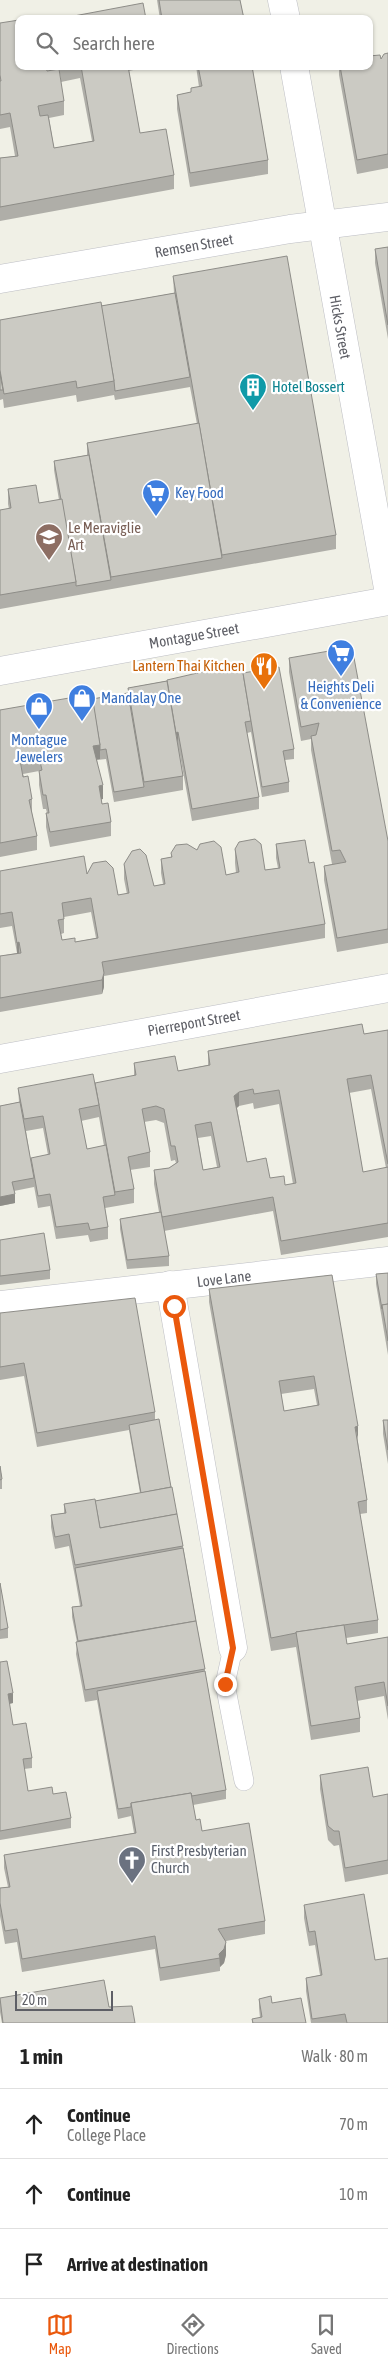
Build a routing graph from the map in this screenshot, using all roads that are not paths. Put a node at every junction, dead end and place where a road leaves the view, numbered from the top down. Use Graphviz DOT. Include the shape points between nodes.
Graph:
graph roads {
  1 [pos="282,0"];
  2 [pos="285,15"];
  3 [pos="295,70"];
  4 [pos="388,217"];
  5 [pos="322,226"];
  6 [pos="0,279"];
  7 [pos="388,588"];
  8 [pos="388,601"];
  9 [pos="0,671"];
  10 [pos="388,988"];
  11 [pos="0,1058"];
  12 [pos="388,1260"];
  13 [pos="170,1285"];
  14 [pos="0,1305"];
  15 [pos="233,1648"];
  16 [pos="244,1781"];
  1 -- 2 [label="street"];
  3 -- 5 [label="street, Hicks Street"];
  4 -- 5 [label="street, Remsen Street"];
  5 -- 6 [label="street, Remsen Street"];
  5 -- 7 [label="street, Hicks Street"];
  8 -- 9 [label="street, Montague Street"];
  10 -- 11 [label="street, Pierrepont Street"];
  12 -- 13 [label="street, Love Lane"];
  13 -- 14 [label="street, Love Lane"];
  13 -- 15 [label="street"];
  15 -- 16 [label="lane" via="225,1684"];
}
